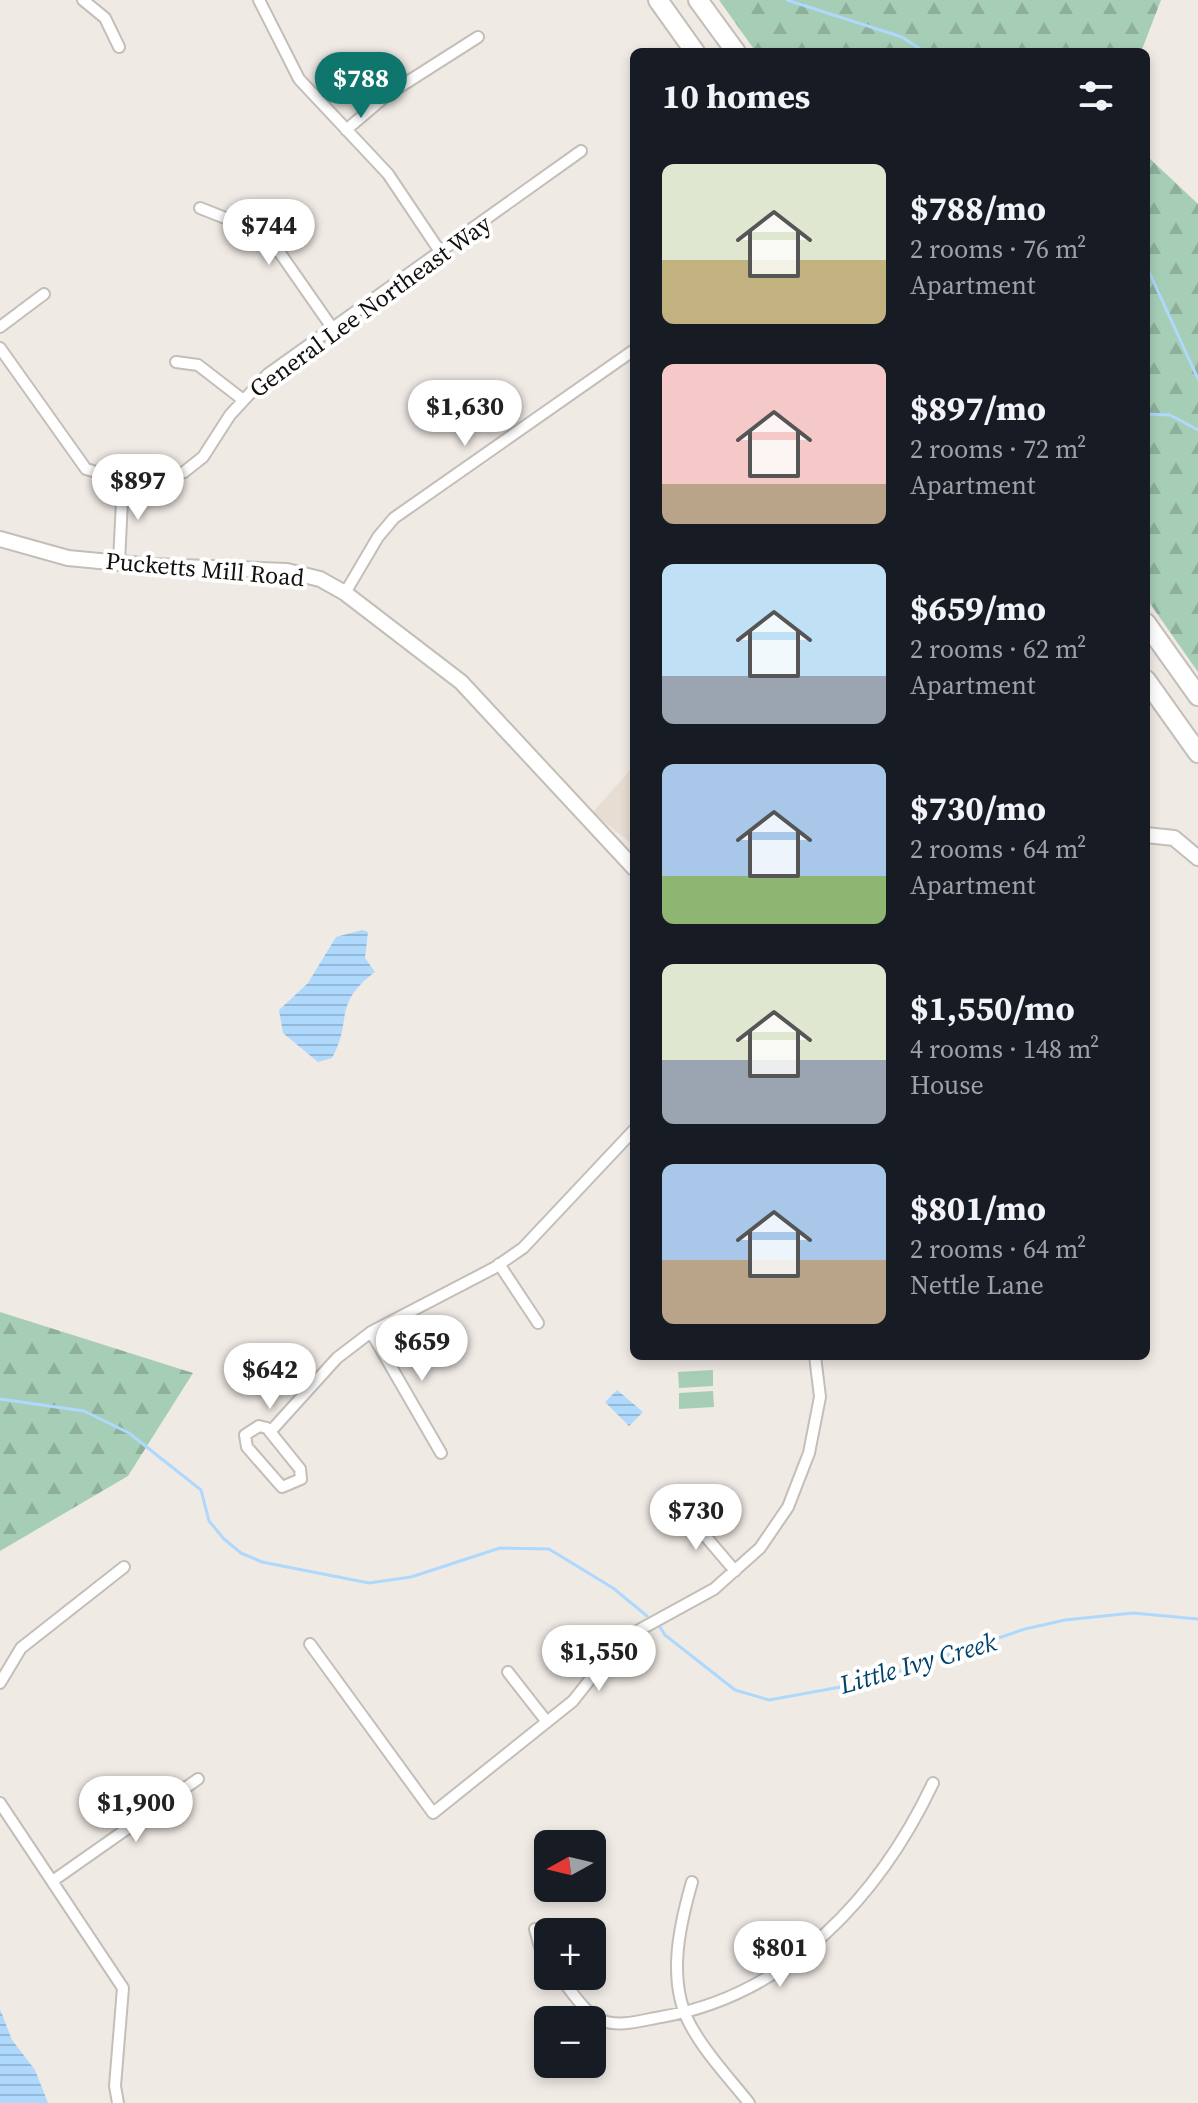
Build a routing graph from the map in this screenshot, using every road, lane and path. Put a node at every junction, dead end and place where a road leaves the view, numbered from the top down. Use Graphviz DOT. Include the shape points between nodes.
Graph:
graph roads {
  1 [pos="83,0"];
  2 [pos="259,0"];
  3 [pos="658,0"];
  4 [pos="698,0"];
  5 [pos="478,37"];
  6 [pos="119,47"];
  7 [pos="692,48"];
  8 [pos="733,48"];
  9 [pos="346,130"];
  10 [pos="581,151"];
  11 [pos="200,208"];
  12 [pos="441,253"];
  13 [pos="44,294"];
  14 [pos="0,327"];
  15 [pos="333,329"];
  16 [pos="0,348"];
  17 [pos="630,353"];
  18 [pos="176,362"];
  19 [pos="242,399"];
  20 [pos="123,480"];
  21 [pos="1,542"];
  22 [pos="119,562"];
  23 [pos="345,593"];
  24 [pos="1150,629"];
  25 [pos="1150,686"];
  26 [pos="1198,696"];
  27 [pos="1198,753"];
  28 [pos="1150,835"];
  29 [pos="1198,858"];
  30 [pos="630,864"];
  31 [pos="630,1134"];
  32 [pos="499,1264"];
  33 [pos="538,1323"];
  34 [pos="371,1332"];
  35 [pos="815,1360"];
  36 [pos="270,1432"];
  37 [pos="441,1453"];
  38 [pos="684,1511"];
  39 [pos="124,1567"];
  40 [pos="735,1571"];
  41 [pos="310,1644"];
  42 [pos="508,1672"];
  43 [pos="0,1683"];
  44 [pos="547,1722"];
  45 [pos="198,1779"];
  46 [pos="933,1783"];
  47 [pos="0,1803"];
  48 [pos="54,1880"];
  49 [pos="692,1882"];
  50 [pos="572,1990"];
  51 [pos="685,2013"];
  52 [pos="118,2103"];
  53 [pos="749,2103"];
  1 -- 6 [label="street" via="105,18"];
  2 -- 9 [label="street" via="289,64"];
  3 -- 7 [label="highway"];
  4 -- 8 [label="highway"];
  5 -- 9 [label="street" via="387,95"];
  9 -- 12 [label="street" via="388,174"];
  10 -- 12 [label="street, General Lee Northeast Way"];
  11 -- 15 [label="street" via="253,229 280,253"];
  12 -- 15 [label="street, General Lee Northeast Way"];
  13 -- 14 [label="street"];
  15 -- 19 [label="street, General Lee Northeast Way"];
  16 -- 20 [label="street, General Lee Northeast Way" via="86,469"];
  17 -- 23 [label="street" via="394,518"];
  18 -- 19 [label="street" via="198,365"];
  19 -- 20 [label="street, General Lee Northeast Way" via="203,457 184,472 162,479"];
  20 -- 22 [label="street"];
  21 -- 22 [label="street, Pucketts Mill Road" via="68,558"];
  22 -- 23 [label="street, Pucketts Mill Road" via="287,571 320,579"];
  23 -- 30 [label="street, Pucketts Mill Road" via="461,682"];
  24 -- 26 [label="highway"];
  25 -- 27 [label="highway"];
  28 -- 29 [label="street" via="1174,838"];
  31 -- 32 [label="street" via="523,1248"];
  32 -- 33 [label="street"];
  32 -- 34 [label="street"];
  34 -- 36 [label="street" via="337,1358"];
  34 -- 37 [label="street"];
  35 -- 40 [label="street" via="820,1397 809,1453 788,1507 760,1548"];
  36 -- 36 [label="street" via="259,1426 251,1429 245,1435 247,1447 282,1487 293,1485 301,1479 300,1469"];
  38 -- 40 [label="street"];
  39 -- 43 [label="street" via="21,1648"];
  40 -- 44 [label="street" via="714,1589 621,1640 573,1701"];
  41 -- 44 [label="street" via="433,1813"];
  42 -- 44 [label="street"];
  45 -- 48 [label="street"];
  46 -- 51 [label="street" via="905,1839 811,1950 747,1987"];
  47 -- 48 [label="street"];
  48 -- 52 [label="street" via="123,1988"];
  49 -- 51 [label="street" via="677,1950"];
  50 -- 51 [label="street" via="598,2019 627,2022"];
  51 -- 53 [label="street"];
}
